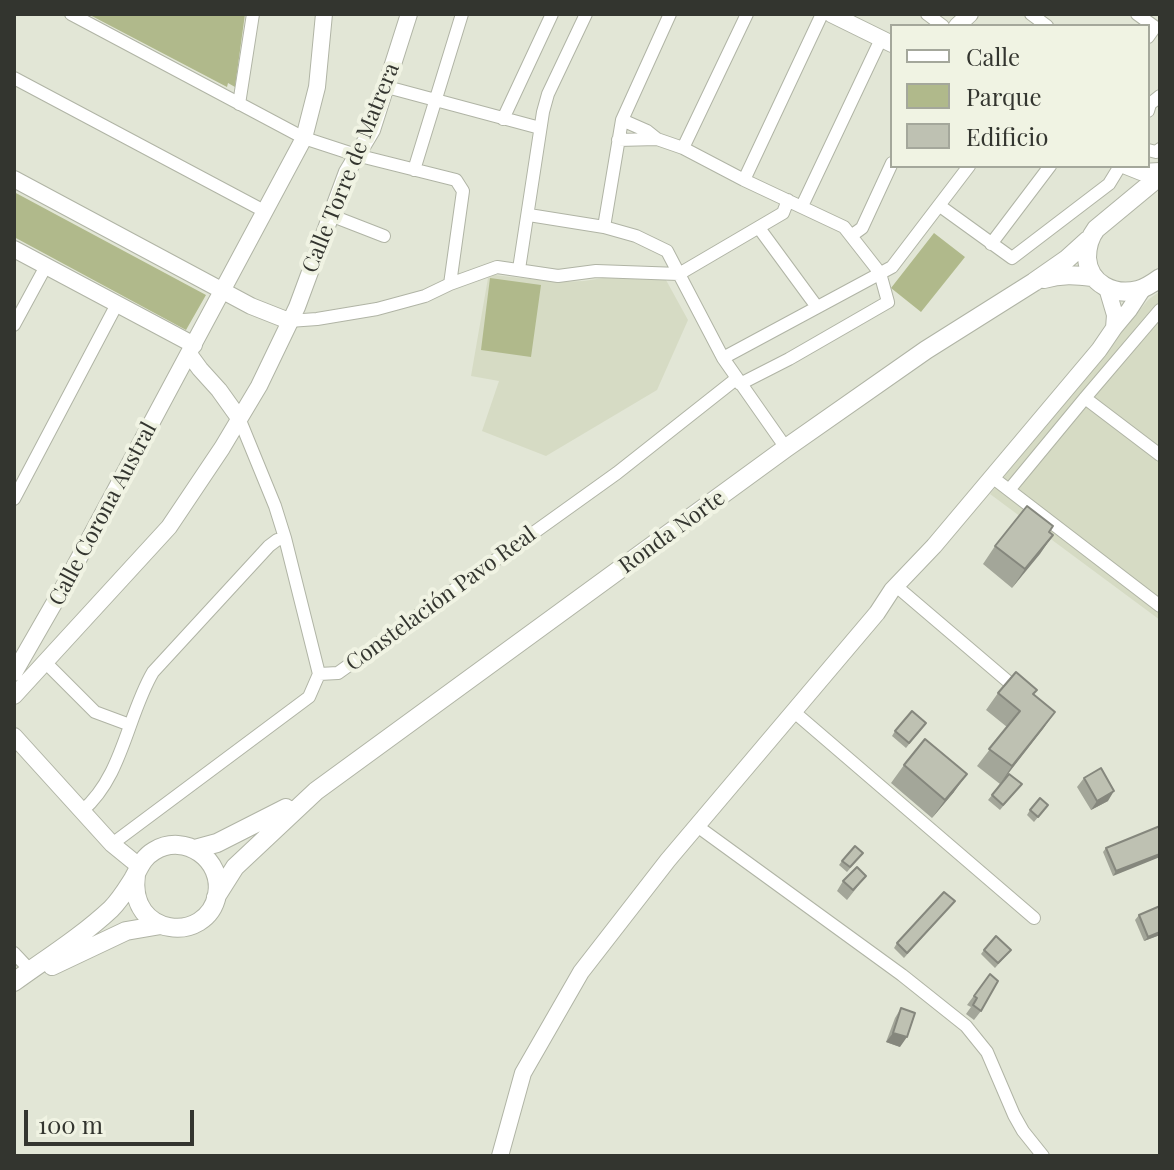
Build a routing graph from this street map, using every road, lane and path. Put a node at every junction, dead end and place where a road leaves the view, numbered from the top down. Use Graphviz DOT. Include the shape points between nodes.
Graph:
graph roads {
  1 [pos="71,14"];
  2 [pos="253,14"];
  3 [pos="324,14"];
  4 [pos="409,14"];
  5 [pos="462,14"];
  6 [pos="552,14"];
  7 [pos="586,14"];
  8 [pos="670,14"];
  9 [pos="747,14"];
  10 [pos="822,14"];
  11 [pos="831,14"];
  12 [pos="887,41"];
  13 [pos="14,78"];
  14 [pos="387,87"];
  15 [pos="435,100"];
  16 [pos="239,104"];
  17 [pos="503,119"];
  18 [pos="622,120"];
  19 [pos="540,128"];
  20 [pos="304,138"];
  21 [pos="657,139"];
  22 [pos="618,140"];
  23 [pos="683,148"];
  24 [pos="356,155"];
  25 [pos="890,167"];
  26 [pos="968,168"];
  27 [pos="1048,168"];
  28 [pos="1121,168"];
  29 [pos="1124,168"];
  30 [pos="1129,168"];
  31 [pos="414,170"];
  32 [pos="1160,174"];
  33 [pos="14,179"];
  34 [pos="744,180"];
  35 [pos="1133,197"];
  36 [pos="788,200"];
  37 [pos="802,206"];
  38 [pos="940,206"];
  39 [pos="266,212"];
  40 [pos="330,215"];
  41 [pos="529,215"];
  42 [pos="604,227"];
  43 [pos="759,228"];
  44 [pos="384,236"];
  45 [pos="851,236"];
  46 [pos="1088,240"];
  47 [pos="991,244"];
  48 [pos="14,249"];
  49 [pos="46,266"];
  50 [pos="519,269"];
  51 [pos="880,273"];
  52 [pos="679,274"];
  53 [pos="1160,278"];
  54 [pos="1034,282"];
  55 [pos="1100,283"];
  56 [pos="450,284"];
  57 [pos="1142,290"];
  58 [pos="223,291"];
  59 [pos="117,304"];
  60 [pos="817,307"];
  61 [pos="1160,310"];
  62 [pos="289,321"];
  63 [pos="14,325"];
  64 [pos="1114,328"];
  65 [pos="191,350"];
  66 [pos="723,358"];
  67 [pos="738,382"];
  68 [pos="1085,398"];
  69 [pos="239,418"];
  70 [pos="786,448"];
  71 [pos="1160,455"];
  72 [pos="992,477"];
  73 [pos="1009,490"];
  74 [pos="14,499"];
  75 [pos="285,538"];
  76 [pos="896,586"];
  77 [pos="1160,606"];
  78 [pos="46,663"];
  79 [pos="14,673"];
  80 [pos="319,674"];
  81 [pos="14,696"];
  82 [pos="1032,702"];
  83 [pos="793,711"];
  84 [pos="130,725"];
  85 [pos="14,736"];
  86 [pos="316,791"];
  87 [pos="82,811"];
  88 [pos="697,826"];
  89 [pos="112,844"];
  90 [pos="195,849"];
  91 [pos="137,871"];
  92 [pos="216,897"];
  93 [pos="1034,918"];
  94 [pos="161,925"];
  95 [pos="14,953"];
  96 [pos="30,970"];
  97 [pos="14,984"];
  98 [pos="500,1156"];
  99 [pos="1043,1156"];
  1 -- 16 [label="street"];
  2 -- 16 [label="street"];
  3 -- 20 [label="street, Calle Corona Austral" via="317,87"];
  4 -- 14 [label="street, Calle Torre de Matrera"];
  5 -- 15 [label="street"];
  6 -- 17 [label="street"];
  7 -- 19 [label="street" via="548,94"];
  8 -- 18 [label="street"];
  9 -- 23 [label="street"];
  10 -- 34 [label="street"];
  11 -- 12 [label="street"];
  12 -- 37 [label="street"];
  13 -- 39 [label="street"];
  14 -- 15 [label="street"];
  14 -- 24 [label="street, Calle Torre de Matrera" via="372,130"];
  15 -- 17 [label="street"];
  15 -- 31 [label="street"];
  16 -- 20 [label="street"];
  17 -- 19 [label="street"];
  18 -- 21 [label="street"];
  18 -- 22 [label="street"];
  19 -- 41 [label="street"];
  20 -- 24 [label="street"];
  20 -- 39 [label="street, Calle Corona Austral"];
  21 -- 22 [label="street"];
  21 -- 23 [label="street"];
  22 -- 42 [label="street"];
  23 -- 34 [label="street"];
  24 -- 31 [label="street"];
  24 -- 40 [label="street, Calle Torre de Matrera"];
  25 -- 45 [label="street" via="862,228"];
  26 -- 38 [label="street"];
  27 -- 47 [label="street"];
  28 -- 47 [label="street" via="1109,184 1012,258"];
  29 -- 35 [label="street" via="1135,188"];
  30 -- 32 [label="street"];
  31 -- 56 [label="street" via="456,180 463,191"];
  32 -- 35 [label="main road, Ronda Norte"];
  33 -- 58 [label="street"];
  34 -- 36 [label="street"];
  35 -- 46 [label="main road, Ronda Norte"];
  36 -- 37 [label="street"];
  36 -- 43 [label="street" via="783,213"];
  37 -- 45 [label="street" via="844,227"];
  38 -- 47 [label="street"];
  38 -- 51 [label="street" via="892,267"];
  39 -- 58 [label="street, Calle Corona Austral"];
  40 -- 44 [label="street"];
  40 -- 62 [label="street, Calle Torre de Matrera"];
  41 -- 42 [label="street"];
  41 -- 50 [label="street"];
  42 -- 52 [label="street" via="667,251"];
  43 -- 52 [label="street"];
  43 -- 60 [label="street"];
  45 -- 51 [label="street"];
  46 -- 54 [label="main road, Ronda Norte"];
  46 -- 55 [label="main road" via="1087,255"];
  48 -- 49 [label="street"];
  49 -- 59 [label="street"];
  49 -- 63 [label="street"];
  50 -- 52 [label="street" via="558,276 596,271"];
  50 -- 56 [label="street" via="497,267"];
  51 -- 60 [label="street"];
  51 -- 67 [label="street, Constelación Pavo Real" via="888,302"];
  52 -- 66 [label="street"];
  53 -- 57 [label="main road"];
  54 -- 55 [label="main road, Ronda Norte" via="1055,276"];
  54 -- 70 [label="main road, Ronda Norte"];
  55 -- 57 [label="main road, Ronda Norte" via="1120,291"];
  55 -- 64 [label="street" via="1115,315"];
  56 -- 62 [label="street" via="377,309"];
  57 -- 64 [label="street"];
  58 -- 62 [label="street"];
  58 -- 65 [label="street, Calle Corona Austral"];
  59 -- 65 [label="street"];
  59 -- 74 [label="street"];
  60 -- 66 [label="street"];
  61 -- 68 [label="street"];
  62 -- 69 [label="street, Calle Torre de Matrera"];
  64 -- 72 [label="street"];
  65 -- 69 [label="street"];
  65 -- 79 [label="street, Calle Corona Austral"];
  66 -- 67 [label="street"];
  67 -- 70 [label="street"];
  67 -- 80 [label="street, Constelación Pavo Real" via="338,673"];
  68 -- 71 [label="street"];
  68 -- 73 [label="street"];
  69 -- 75 [label="street"];
  69 -- 78 [label="street, Calle Corona Austral" via="169,527"];
  70 -- 86 [label="main road, Ronda Norte"];
  72 -- 73 [label="street"];
  72 -- 76 [label="street"];
  73 -- 77 [label="street"];
  75 -- 80 [label="street"];
  75 -- 84 [label="street" via="269,546 153,672"];
  76 -- 82 [label="street"];
  76 -- 83 [label="street"];
  78 -- 81 [label="street, Calle Corona Austral"];
  78 -- 84 [label="street" via="95,712"];
  80 -- 89 [label="street, Constelación Pavo Real" via="309,697"];
  83 -- 88 [label="street"];
  83 -- 93 [label="street"];
  84 -- 87 [label="street" via="102,790"];
  85 -- 87 [label="street"];
  86 -- 90 [label="main road, Ronda Norte" via="228,838"];
  86 -- 92 [label="main road, Ronda Norte" via="235,867"];
  87 -- 89 [label="street"];
  88 -- 98 [label="street" via="581,972 523,1073"];
  88 -- 99 [label="street" via="966,1026 987,1052 1014,1115"];
  89 -- 91 [label="street"];
  90 -- 91 [label="main road, Ronda Norte" via="163,846 145,857"];
  90 -- 92 [label="main road" via="212,864"];
  91 -- 94 [label="main road" via="136,899 141,910"];
  91 -- 96 [label="main road, Ronda Norte" via="113,907"];
  92 -- 94 [label="main road, Ronda Norte" via="198,922 186,927"];
  94 -- 97 [label="main road, Ronda Norte" via="126,931"];
  95 -- 96 [label="street"];
  96 -- 97 [label="main road, Ronda Norte"];
}
